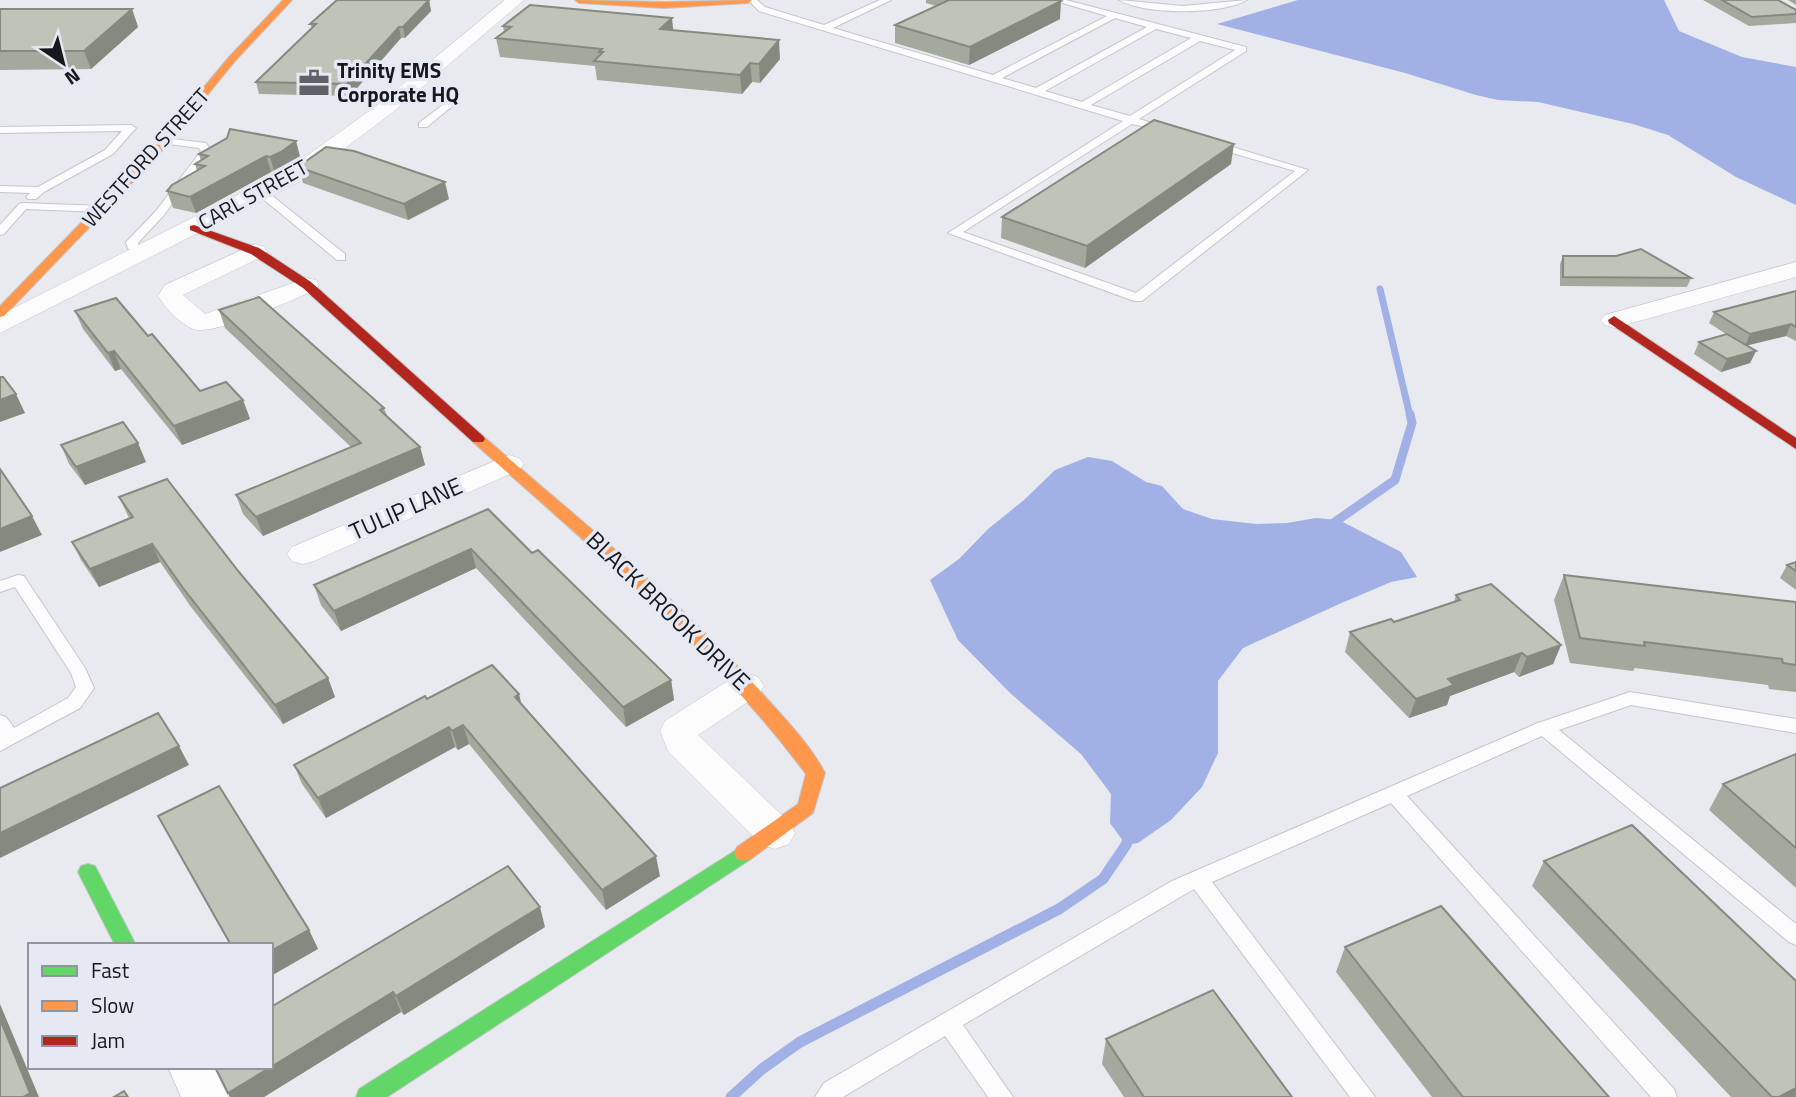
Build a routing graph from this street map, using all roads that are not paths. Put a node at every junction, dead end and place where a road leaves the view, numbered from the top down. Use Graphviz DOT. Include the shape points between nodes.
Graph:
graph roads {
  1 [pos="288,0"];
  2 [pos="515,0"];
  3 [pos="579,0"];
  4 [pos="750,0"];
  5 [pos="887,0"];
  6 [pos="1056,0"];
  7 [pos="1123,0"];
  8 [pos="1243,0"];
  9 [pos="1115,15"];
  10 [pos="1155,26"];
  11 [pos="825,28"];
  12 [pos="1200,37"];
  13 [pos="995,78"];
  14 [pos="1038,91"];
  15 [pos="451,103"];
  16 [pos="1084,105"];
  17 [pos="1131,120"];
  18 [pos="423,125"];
  19 [pos="0,130"];
  20 [pos="1184,136"];
  21 [pos="1197,139"];
  22 [pos="165,141"];
  23 [pos="0,188"];
  24 [pos="40,190"];
  25 [pos="261,192"];
  26 [pos="23,206"];
  27 [pos="103,209"];
  28 [pos="194,228"];
  29 [pos="0,232"];
  30 [pos="255,251"];
  31 [pos="147,252"];
  32 [pos="341,257"];
  33 [pos="1796,270"];
  34 [pos="307,285"];
  35 [pos="0,313"];
  36 [pos="1614,320"];
  37 [pos="0,326"];
  38 [pos="1796,444"];
  39 [pos="509,464"];
  40 [pos="303,554"];
  41 [pos="0,587"];
  42 [pos="746,686"];
  43 [pos="0,722"];
  44 [pos="1796,726"];
  45 [pos="1544,728"];
  46 [pos="5,741"];
  47 [pos="1393,793"];
  48 [pos="775,833"];
  49 [pos="88,872"];
  50 [pos="1198,879"];
  51 [pos="1796,936"];
  52 [pos="125,943"];
  53 [pos="948,1022"];
  54 [pos="191,1069"];
  55 [pos="205,1097"];
  56 [pos="368,1097"];
  57 [pos="826,1097"];
  58 [pos="1002,1097"];
  59 [pos="1364,1097"];
  60 [pos="1666,1097"];
  1 -- 22 [label="street, WESTFORD STREET"];
  2 -- 25 [label="street, CARL STREET" via="386,108 295,174"];
  3 -- 4 [label="street" via="664,5"];
  4 -- 11 [label="lane" via="762,9"];
  5 -- 11 [label="lane"];
  6 -- 9 [label="lane"];
  7 -- 8 [label="lane" via="1164,8"];
  9 -- 10 [label="lane"];
  9 -- 13 [label="lane"];
  10 -- 12 [label="lane"];
  10 -- 14 [label="lane"];
  11 -- 13 [label="lane"];
  12 -- 16 [label="lane"];
  12 -- 17 [label="lane" via="1243,49"];
  13 -- 14 [label="lane"];
  14 -- 16 [label="lane"];
  15 -- 18 [label="lane"];
  16 -- 17 [label="lane"];
  17 -- 20 [label="lane"];
  17 -- 21 [label="lane" via="954,233 1139,298 1303,170"];
  19 -- 24 [label="lane" via="131,128 108,152"];
  22 -- 27 [label="street, WESTFORD STREET"];
  22 -- 31 [label="lane" via="202,145 206,151 132,242 132,247"];
  23 -- 24 [label="lane"];
  24 -- 26 [label="lane"];
  25 -- 28 [label="street, CARL STREET"];
  25 -- 32 [label="lane"];
  26 -- 27 [label="lane"];
  26 -- 29 [label="lane"];
  27 -- 35 [label="street, WESTFORD STREET"];
  28 -- 30 [label="street, BLACK BROOK DRIVE"];
  28 -- 31 [label="street, CARL STREET"];
  30 -- 34 [label="street, BLACK BROOK DRIVE"];
  30 -- 34 [label="street" via="170,296 200,323"];
  31 -- 37 [label="street, CARL STREET"];
  33 -- 36 [label="street"];
  34 -- 39 [label="street, BLACK BROOK DRIVE"];
  36 -- 38 [label="street"];
  39 -- 40 [label="street, TULIP LANE"];
  39 -- 42 [label="street, BLACK BROOK DRIVE" via="710,646"];
  41 -- 46 [label="lane" via="18,580 85,688 74,703"];
  42 -- 48 [label="street, BLACK BROOK DRIVE" via="783,726 816,773 806,808"];
  42 -- 48 [label="street" via="678,731 681,741"];
  43 -- 46 [label="lane"];
  44 -- 45 [label="lane" via="1630,698"];
  45 -- 47 [label="lane"];
  45 -- 51 [label="lane"];
  47 -- 50 [label="lane"];
  47 -- 60 [label="lane"];
  48 -- 56 [label="street, BLACK BROOK DRIVE"];
  49 -- 52 [label="street"];
  50 -- 53 [label="lane"];
  50 -- 59 [label="lane"];
  53 -- 57 [label="lane"];
  53 -- 58 [label="lane"];
  54 -- 55 [label="street"];
}
